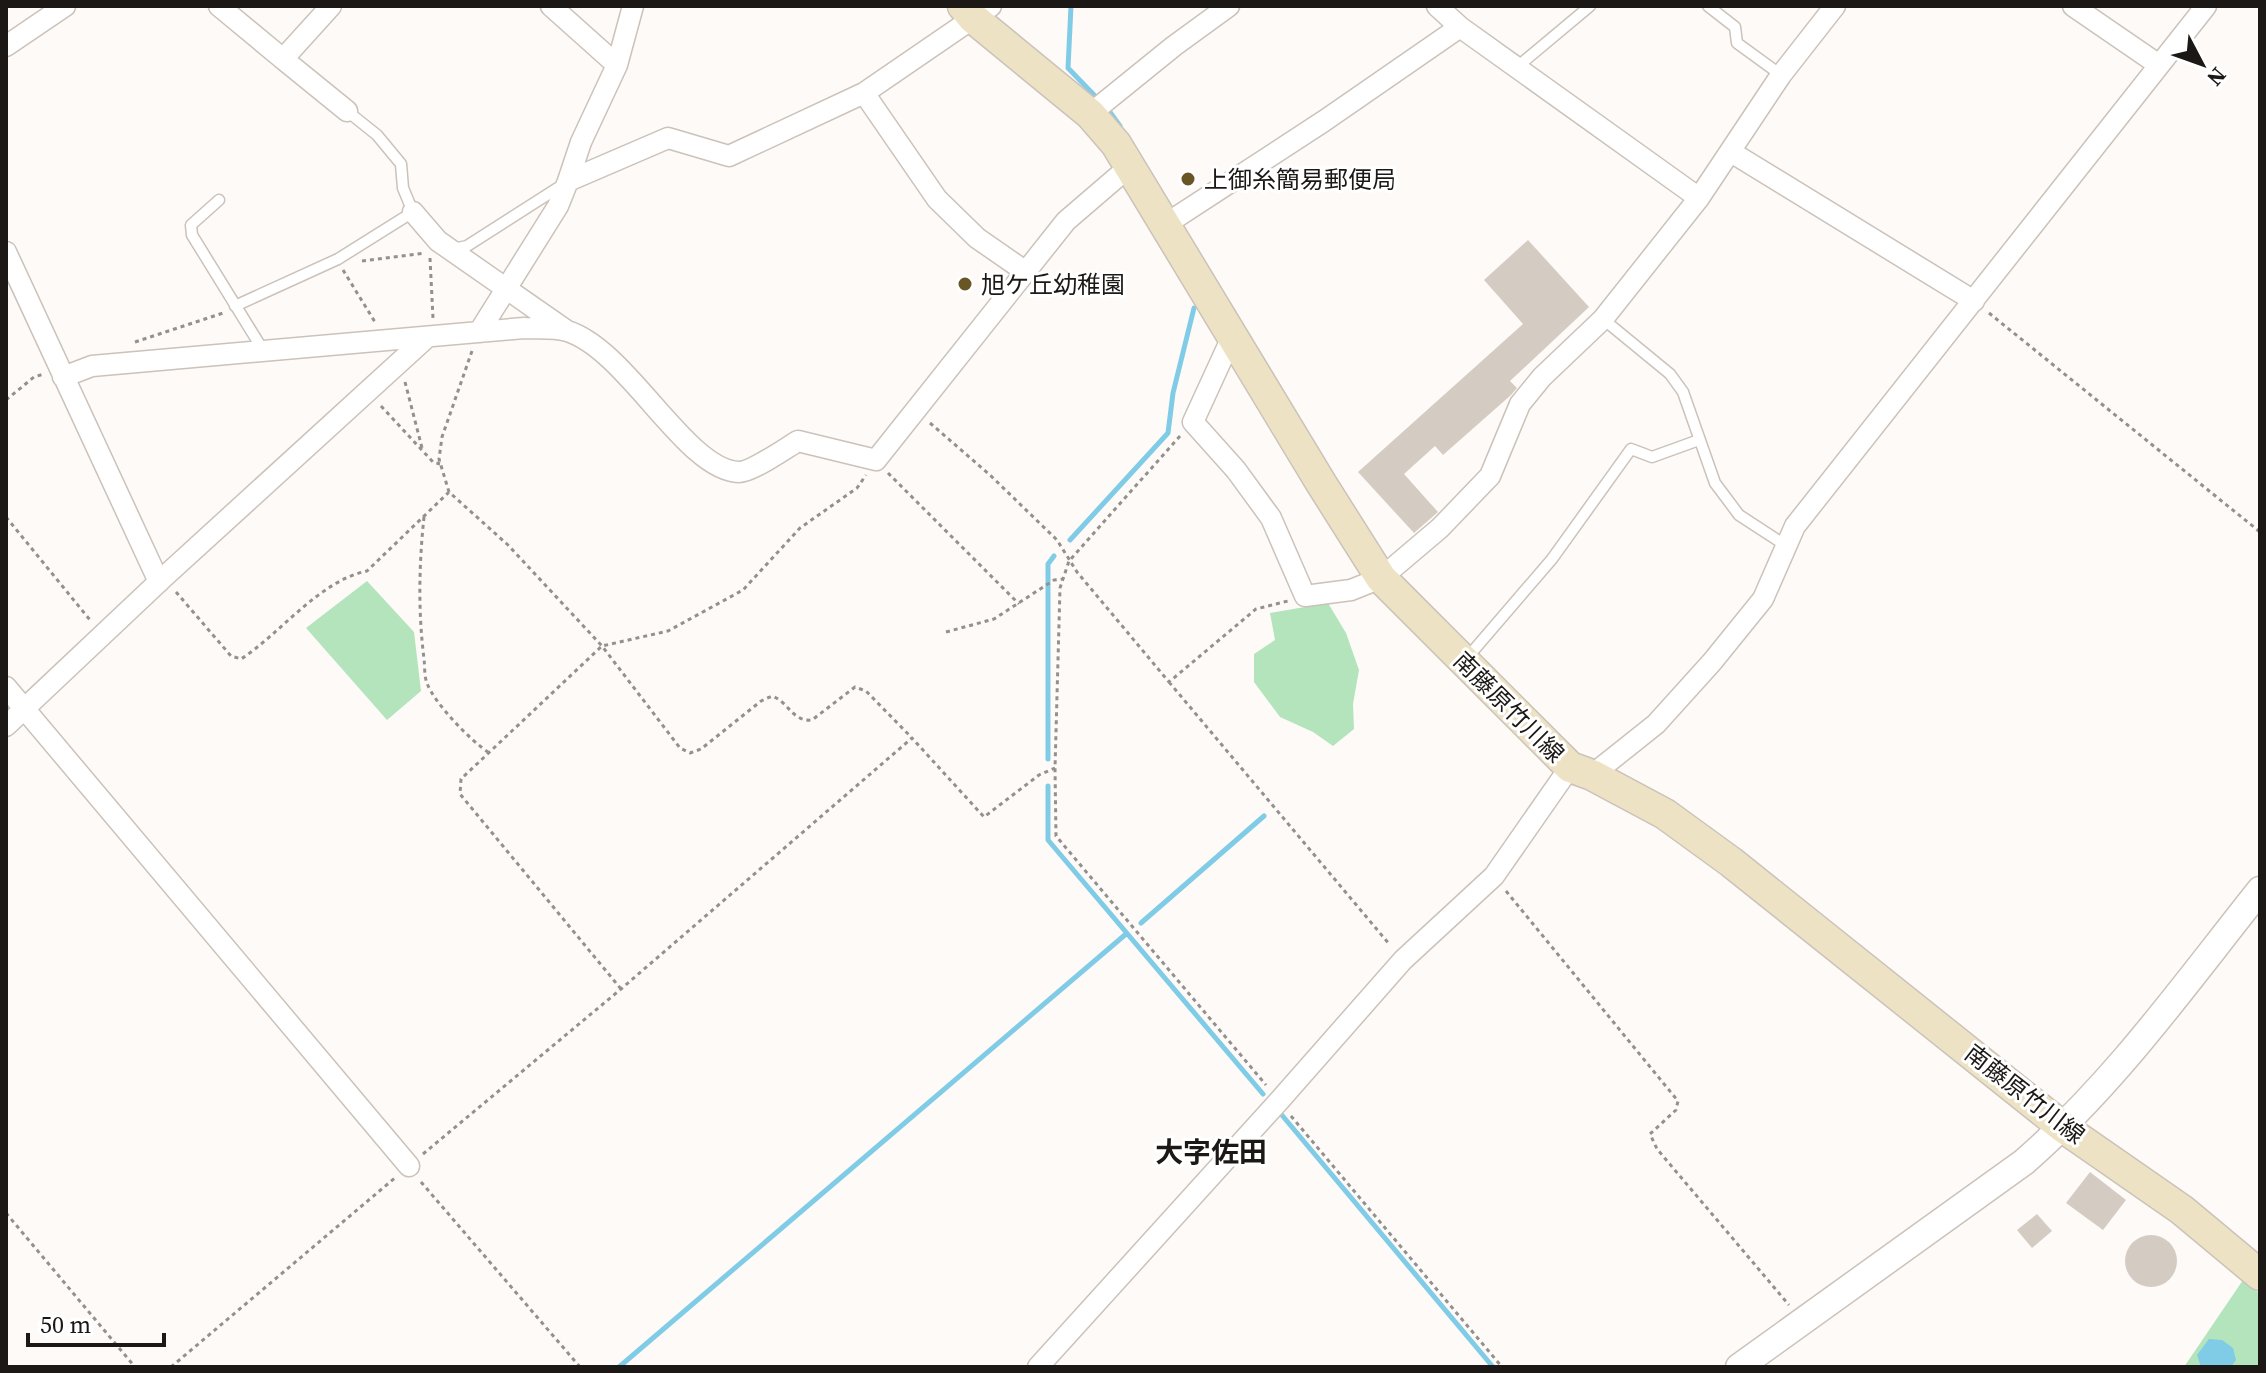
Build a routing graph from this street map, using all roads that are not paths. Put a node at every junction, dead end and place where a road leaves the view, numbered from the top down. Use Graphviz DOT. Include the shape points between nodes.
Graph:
graph roads {
  1 [pos="65,6"];
  2 [pos="219,6"];
  3 [pos="331,6"];
  4 [pos="551,6"];
  5 [pos="633,6"];
  6 [pos="1229,6"];
  7 [pos="1437,6"];
  8 [pos="1590,6"];
  9 [pos="1708,6"];
  10 [pos="1835,6"];
  11 [pos="2073,6"];
  12 [pos="2206,6"];
  13 [pos="976,10"];
  14 [pos="1460,27"];
  15 [pos="6,46"];
  16 [pos="283,59"];
  17 [pos="617,65"];
  18 [pos="2159,65"];
  19 [pos="1517,67"];
  20 [pos="1781,75"];
  21 [pos="864,93"];
  22 [pos="347,111"];
  23 [pos="1090,114"];
  24 [pos="1731,152"];
  25 [pos="1130,166"];
  26 [pos="568,181"];
  27 [pos="1699,198"];
  28 [pos="219,200"];
  29 [pos="413,212"];
  30 [pos="1166,224"];
  31 [pos="453,249"];
  32 [pos="6,252"];
  33 [pos="1026,272"];
  34 [pos="506,288"];
  35 [pos="1974,301"];
  36 [pos="235,306"];
  37 [pos="1603,319"];
  38 [pos="567,331"];
  39 [pos="479,332"];
  40 [pos="1232,337"];
  41 [pos="429,338"];
  42 [pos="264,352"];
  43 [pos="61,373"];
  44 [pos="1699,440"];
  45 [pos="1785,545"];
  46 [pos="1381,578"];
  47 [pos="161,580"];
  48 [pos="1465,661"];
  49 [pos="6,687"];
  50 [pos="25,710"];
  51 [pos="6,726"];
  52 [pos="1581,771"];
  53 [pos="2260,890"];
  54 [pos="2064,1128"];
  55 [pos="409,1166"];
  56 [pos="2260,1275"];
  57 [pos="1038,1367"];
  58 [pos="1739,1367"];
  1 -- 15 [label="street"];
  2 -- 16 [label="street"];
  3 -- 16 [label="street"];
  4 -- 17 [label="street"];
  5 -- 17 [label="street"];
  6 -- 23 [label="street"];
  7 -- 14 [label="street"];
  8 -- 19 [label="lane"];
  9 -- 20 [label="lane" via="1735,27 1737,43"];
  10 -- 20 [label="street"];
  11 -- 18 [label="street"];
  12 -- 18 [label="street"];
  13 -- 21 [label="street"];
  13 -- 23 [label="main road, 南藤原竹川線"];
  14 -- 19 [label="street"];
  14 -- 30 [label="street"];
  16 -- 22 [label="street"];
  17 -- 26 [label="street"];
  18 -- 35 [label="street"];
  19 -- 27 [label="street"];
  20 -- 24 [label="street"];
  21 -- 26 [label="street" via="729,156 668,138"];
  21 -- 33 [label="street" via="937,199 977,238"];
  22 -- 29 [label="lane" via="401,164"];
  23 -- 25 [label="main road, 南藤原竹川線"];
  24 -- 27 [label="street"];
  24 -- 35 [label="street"];
  25 -- 30 [label="main road, 南藤原竹川線"];
  25 -- 33 [label="street" via="1066,221"];
  26 -- 31 [label="lane" via="467,246"];
  26 -- 34 [label="street"];
  27 -- 37 [label="street"];
  28 -- 36 [label="lane" via="191,225 192,235"];
  29 -- 31 [label="street" via="438,241"];
  29 -- 36 [label="lane" via="336,263"];
  30 -- 40 [label="main road, 南藤原竹川線"];
  31 -- 34 [label="street"];
  32 -- 43 [label="street"];
  33 -- 38 [label="street" via="876,460 798,441 743,473 722,469 701,454 602,350"];
  34 -- 38 [label="street"];
  34 -- 39 [label="street"];
  35 -- 45 [label="street"];
  36 -- 42 [label="lane"];
  37 -- 44 [label="lane" via="1670,374 1683,392"];
  37 -- 46 [label="street" via="1520,404 1490,476"];
  38 -- 39 [label="street"];
  39 -- 41 [label="street"];
  40 -- 46 [label="main road, 南藤原竹川線"];
  40 -- 46 [label="street" via="1193,422 1271,518 1305,596 1351,590"];
  41 -- 42 [label="street"];
  41 -- 47 [label="street"];
  42 -- 43 [label="street"];
  43 -- 47 [label="street"];
  44 -- 45 [label="lane" via="1715,483 1739,515"];
  44 -- 48 [label="lane" via="1652,457 1631,449 1552,559"];
  45 -- 52 [label="street" via="1763,599 1712,662 1656,724"];
  46 -- 48 [label="main road, 南藤原竹川線"];
  47 -- 50 [label="street"];
  48 -- 52 [label="main road, 南藤原竹川線"];
  49 -- 50 [label="street"];
  50 -- 51 [label="street"];
  50 -- 55 [label="street"];
  52 -- 54 [label="main road, 南藤原竹川線" via="1665,814 1731,862"];
  52 -- 57 [label="street" via="1544,807 1490,880 1403,960"];
  53 -- 54 [label="street"];
  54 -- 56 [label="main road, 南藤原竹川線" via="2182,1210"];
  54 -- 58 [label="street"];
}
